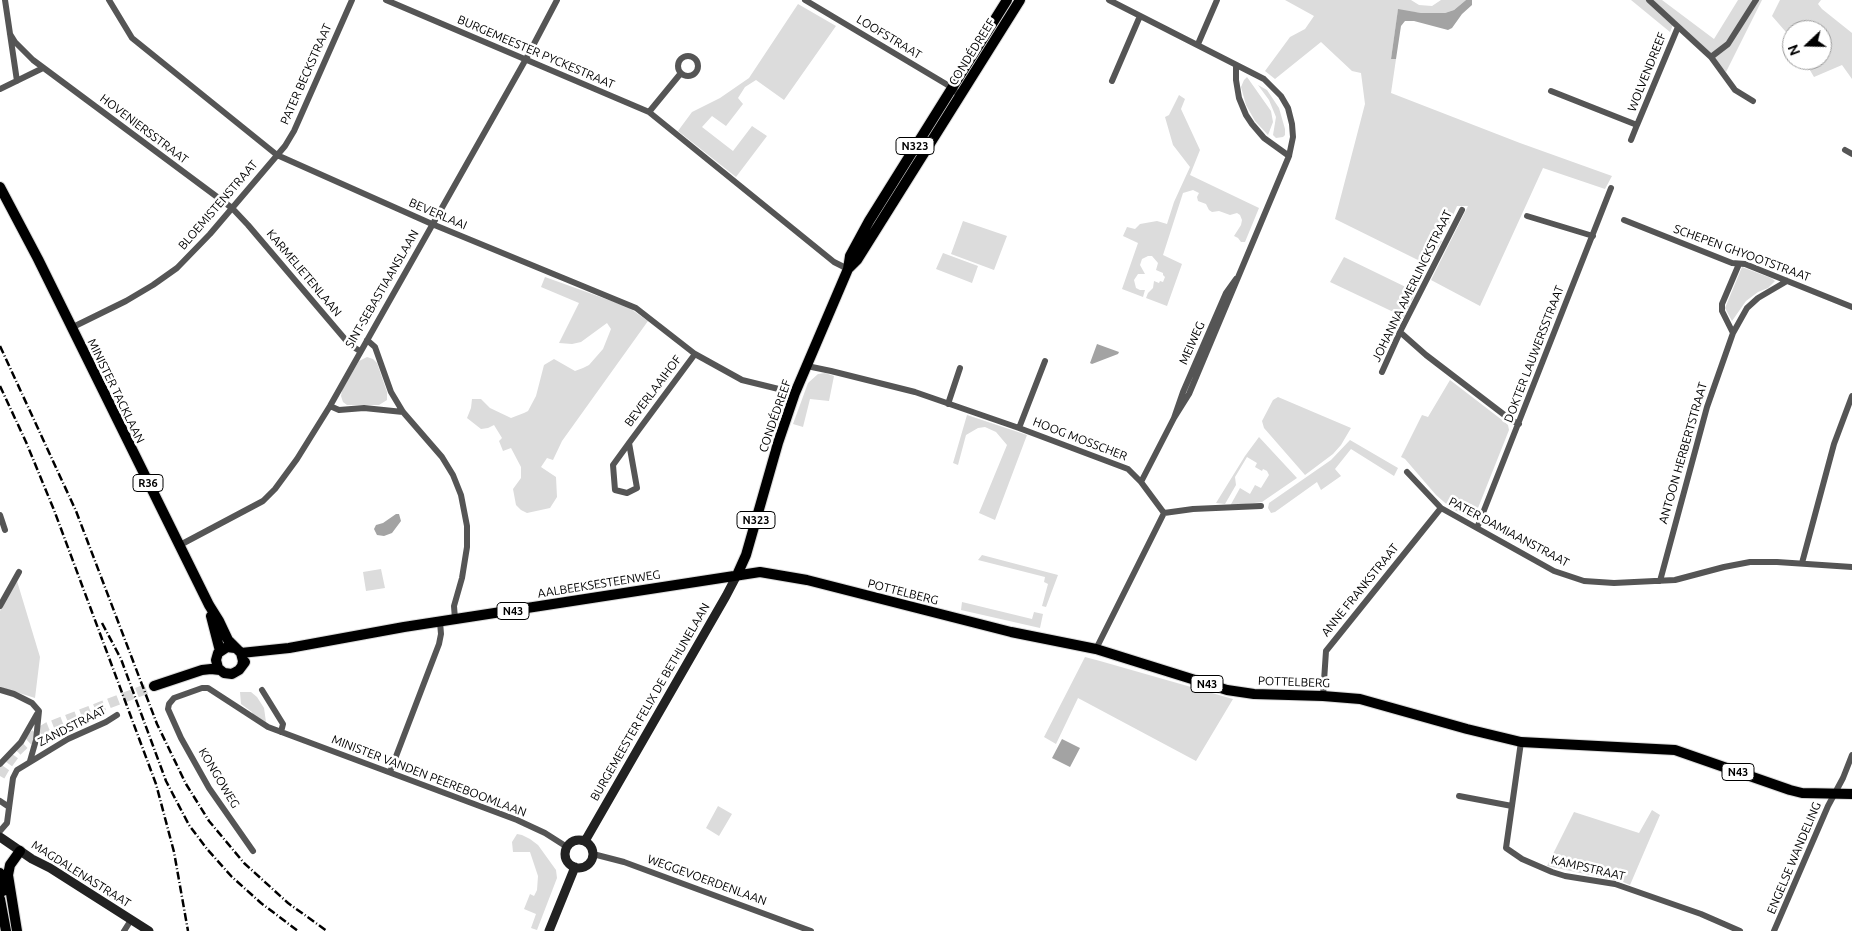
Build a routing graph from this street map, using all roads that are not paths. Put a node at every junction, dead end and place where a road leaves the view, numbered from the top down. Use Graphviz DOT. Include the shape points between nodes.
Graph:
graph roads {
  1 [pos="5,0"];
  2 [pos="109,0"];
  3 [pos="352,0"];
  4 [pos="386,0"];
  5 [pos="557,0"];
  6 [pos="805,0"];
  7 [pos="1007,0"];
  8 [pos="1020,0"];
  9 [pos="1109,0"];
  10 [pos="1216,0"];
  11 [pos="1649,0"];
  12 [pos="1756,0"];
  13 [pos="1140,16"];
  14 [pos="1678,27"];
  15 [pos="10,34"];
  16 [pos="1198,44"];
  17 [pos="1711,57"];
  18 [pos="526,59"];
  19 [pos="1236,64"];
  20 [pos="43,68"];
  21 [pos="681,74"];
  22 [pos="17,81"];
  23 [pos="1112,81"];
  24 [pos="951,87"];
  25 [pos="0,90"];
  26 [pos="1551,91"];
  27 [pos="960,96"];
  28 [pos="1754,101"];
  29 [pos="650,112"];
  30 [pos="1637,125"];
  31 [pos="1631,140"];
  32 [pos="1845,150"];
  33 [pos="1852,154"];
  34 [pos="277,155"];
  35 [pos="1289,156"];
  36 [pos="0,187"];
  37 [pos="1611,188"];
  38 [pos="232,208"];
  39 [pos="1462,210"];
  40 [pos="1528,216"];
  41 [pos="1624,220"];
  42 [pos="432,224"];
  43 [pos="1593,236"];
  44 [pos="1739,264"];
  45 [pos="848,269"];
  46 [pos="1787,281"];
  47 [pos="1852,307"];
  48 [pos="71,328"];
  49 [pos="1400,332"];
  50 [pos="1733,333"];
  51 [pos="367,340"];
  52 [pos="360,351"];
  53 [pos="695,354"];
  54 [pos="1045,362"];
  55 [pos="807,366"];
  56 [pos="960,368"];
  57 [pos="1382,372"];
  58 [pos="794,393"];
  59 [pos="1852,396"];
  60 [pos="948,404"];
  61 [pos="330,406"];
  62 [pos="403,412"];
  63 [pos="1519,424"];
  64 [pos="1019,428"];
  65 [pos="629,442"];
  66 [pos="1407,472"];
  67 [pos="1141,482"];
  68 [pos="1261,506"];
  69 [pos="1441,508"];
  70 [pos="1164,513"];
  71 [pos="0,515"];
  72 [pos="1477,528"];
  73 [pos="5,530"];
  74 [pos="180,545"];
  75 [pos="1802,563"];
  76 [pos="1852,567"];
  77 [pos="20,572"];
  78 [pos="737,575"];
  79 [pos="1660,581"];
  80 [pos="209,605"];
  81 [pos="0,606"];
  82 [pos="455,620"];
  83 [pos="440,622"];
  84 [pos="289,648"];
  85 [pos="1096,649"];
  86 [pos="238,651"];
  87 [pos="218,654"];
  88 [pos="242,666"];
  89 [pos="220,670"];
  90 [pos="0,690"];
  91 [pos="262,690"];
  92 [pos="1323,696"];
  93 [pos="39,711"];
  94 [pos="170,714"];
  95 [pos="117,715"];
  96 [pos="281,732"];
  97 [pos="1521,742"];
  98 [pos="1852,756"];
  99 [pos="30,761"];
  100 [pos="0,764"];
  101 [pos="390,772"];
  102 [pos="1834,794"];
  103 [pos="1852,794"];
  104 [pos="1459,796"];
  105 [pos="0,801"];
  106 [pos="1512,806"];
  107 [pos="9,807"];
  108 [pos="0,831"];
  109 [pos="0,837"];
  110 [pos="585,841"];
  111 [pos="567,847"];
  112 [pos="20,851"];
  113 [pos="253,851"];
  114 [pos="592,854"];
  115 [pos="575,867"];
  116 [pos="0,873"];
  117 [pos="0,899"];
  118 [pos="131,920"];
  119 [pos="144,930"];
  120 [pos="6,931"];
  121 [pos="11,931"];
  122 [pos="18,931"];
  123 [pos="124,931"];
  124 [pos="548,931"];
  125 [pos="811,931"];
  126 [pos="1740,931"];
  127 [pos="1774,931"];
  1 -- 15 [label="street"];
  2 -- 34 [label="street, BEVERLAAI" via="132,38"];
  3 -- 34 [label="street, PATER BECKSTRAAT" via="294,131"];
  4 -- 18 [label="street, BURGEMEESTER PYCKESTRAAT"];
  5 -- 18 [label="street, SINT-SEBASTIAANSLAAN"];
  6 -- 24 [label="street, LOOFSTRAAT"];
  7 -- 24 [label="main road, CONDÉDREEF / N323"];
  8 -- 27 [label="main road, CONDÉDREEF / N323"];
  9 -- 13 [label="street, MEIWEG"];
  10 -- 16 [label="street"];
  11 -- 14 [label="street, WOLVENDREEF"];
  12 -- 17 [label="street" via="1728,44"];
  13 -- 16 [label="street, MEIWEG"];
  13 -- 23 [label="street"];
  14 -- 17 [label="street, WOLVENDREEF"];
  14 -- 30 [label="street, WOLVENDREEF"];
  15 -- 20 [label="street, HOVENIERSSTRAAT" via="22,50"];
  15 -- 22 [label="street"];
  16 -- 19 [label="street, MEIWEG"];
  17 -- 28 [label="street, WOLVENDREEF" via="1735,90"];
  18 -- 29 [label="street, BURGEMEESTER PYCKESTRAAT"];
  18 -- 42 [label="street, SINT-SEBASTIAANSLAAN"];
  19 -- 35 [label="street" via="1239,98 1249,120 1264,138"];
  19 -- 35 [label="street, MEIWEG" via="1264,79 1284,102 1291,116 1294,137"];
  20 -- 22 [label="street"];
  20 -- 38 [label="street, HOVENIERSSTRAAT"];
  21 -- 29 [label="street"];
  22 -- 25 [label="street"];
  24 -- 27 [label="street, LOOFSTRAAT"];
  24 -- 45 [label="main road, CONDÉDREEF / N323" via="868,221 850,256"];
  26 -- 30 [label="street, WOLVENDREEF"];
  27 -- 45 [label="main road, CONDÉDREEF / N323" via="857,260"];
  29 -- 45 [label="street, BURGEMEESTER PYCKESTRAAT" via="834,262"];
  30 -- 31 [label="street, WOLVENDREEF"];
  32 -- 33 [label="street"];
  34 -- 38 [label="street, BLOEMISTENSTRAAT"];
  34 -- 42 [label="street, BEVERLAAI"];
  35 -- 67 [label="street, MEIWEG" via="1236,279 1226,293 1174,418"];
  36 -- 48 [label="main road, MINISTER TACKLAAN / R36"];
  37 -- 43 [label="street, DOKTER LAUWERSSTRAAT"];
  38 -- 48 [label="street, BLOEMISTENSTRAAT" via="177,268 133,297"];
  38 -- 52 [label="street, KARMELIETENLAAN" via="350,346"];
  39 -- 49 [label="street, JOHANNA AMERLINCKSTRAAT"];
  40 -- 43 [label="street"];
  41 -- 44 [label="street, SCHEPEN GHYOOTSTRAAT"];
  42 -- 51 [label="street, SINT-SEBASTIAANSLAAN"];
  42 -- 53 [label="street, BEVERLAAI" via="636,308"];
  43 -- 63 [label="street, DOKTER LAUWERSSTRAAT"];
  44 -- 46 [label="street, SCHEPEN GHYOOTSTRAAT"];
  44 -- 50 [label="street" via="1722,304"];
  45 -- 55 [label="main road, CONDÉDREEF / N323"];
  46 -- 47 [label="street, SCHEPEN GHYOOTSTRAAT"];
  46 -- 50 [label="street, ANTOON HERBERTSTRAAT" via="1747,308"];
  48 -- 74 [label="main road, MINISTER TACKLAAN / R36"];
  49 -- 57 [label="street, JOHANNA AMERLINCKSTRAAT"];
  49 -- 63 [label="street"];
  50 -- 79 [label="street, ANTOON HERBERTSTRAAT" via="1707,407"];
  51 -- 52 [label="street, SINT-SEBASTIAANSLAAN"];
  51 -- 62 [label="street" via="375,347 388,385"];
  52 -- 61 [label="street, SINT-SEBASTIAANSLAAN"];
  53 -- 58 [label="street, BEVERLAAI" via="742,380"];
  53 -- 65 [label="street, BEVERLAAIHOF"];
  54 -- 64 [label="street, HOOG MOSSCHER"];
  55 -- 58 [label="main road, CONDÉDREEF / N323"];
  55 -- 60 [label="street, HOOG MOSSCHER" via="915,392"];
  56 -- 60 [label="street"];
  58 -- 78 [label="main road, CONDÉDREEF / N323" via="746,555"];
  59 -- 75 [label="street" via="1834,444"];
  60 -- 64 [label="street, HOOG MOSSCHER"];
  61 -- 62 [label="street" via="338,410 364,408"];
  61 -- 74 [label="street, SINT-SEBASTIAANSLAAN" via="270,496"];
  62 -- 82 [label="street" via="448,466 464,506 467,547 454,606"];
  63 -- 72 [label="street, DOKTER LAUWERSSTRAAT"];
  64 -- 67 [label="street, HOOG MOSSCHER" via="1128,469"];
  65 -- 65 [label="street, BEVERLAAIHOF" via="612,465 615,490 627,493 637,488"];
  66 -- 69 [label="street, PATER DAMIAANSTRAAT"];
  67 -- 70 [label="street, HOOG MOSSCHER"];
  68 -- 70 [label="street"];
  69 -- 72 [label="street, PATER DAMIAANSTRAAT"];
  69 -- 92 [label="street, ANNE FRANKSTRAAT" via="1326,651"];
  70 -- 85 [label="street"];
  71 -- 73 [label="street"];
  72 -- 79 [label="street, PATER DAMIAANSTRAAT" via="1571,578 1599,582"];
  74 -- 80 [label="main road, MINISTER TACKLAAN / R36"];
  75 -- 76 [label="street, PATER DAMIAANSTRAAT"];
  75 -- 79 [label="street, PATER DAMIAANSTRAAT" via="1750,562"];
  77 -- 81 [label="street"];
  78 -- 82 [label="main road, AALBEEKSESTEENWEG / N43"];
  78 -- 85 [label="main road, POTTELBERG / N43" via="760,572 808,580 1011,632"];
  78 -- 110 [label="street, BURGEMEESTER FELIX DE BETHUNELAAN"];
  80 -- 86 [label="main road, MINISTER TACKLAAN / R36" via="228,640"];
  80 -- 87 [label="main road, MINISTER TACKLAAN / R36"];
  82 -- 83 [label="main road, AALBEEKSESTEENWEG / N43"];
  83 -- 84 [label="main road, AALBEEKSESTEENWEG / N43"];
  83 -- 101 [label="street" via="439,644"];
  84 -- 86 [label="main road, AALBEEKSESTEENWEG / N43"];
  84 -- 88 [label="main road, AALBEEKSESTEENWEG / N43" via="252,658"];
  85 -- 92 [label="main road, POTTELBERG / N43" via="1227,690"];
  86 -- 87 [label="main road" via="227,647"];
  86 -- 88 [label="main road, R36"];
  87 -- 89 [label="main road, R36" via="216,663"];
  87 -- 89 [label="main road" via="200,665 154,683 202,670"];
  88 -- 89 [label="main road" via="232,674"];
  90 -- 93 [label="street" via="32,703"];
  91 -- 96 [label="street" via="283,724"];
  92 -- 97 [label="main road, POTTELBERG / N43" via="1360,699"];
  93 -- 99 [label="street"];
  93 -- 100 [label="street" via="21,742"];
  94 -- 96 [label="street, MINISTER VANDEN PEEREBOOMLAAN" via="168,706 172,700 206,687 257,721"];
  94 -- 113 [label="street, KONGOWEG" via="209,788"];
  95 -- 99 [label="street, ZANDSTRAAT"];
  96 -- 101 [label="street, MINISTER VANDEN PEEREBOOMLAAN"];
  97 -- 102 [label="main road, POTTELBERG / N43" via="1675,750 1790,790"];
  97 -- 106 [label="street, KAMPSTRAAT"];
  98 -- 102 [label="street, ENGELSE WANDELING"];
  99 -- 107 [label="street, ZANDSTRAAT" via="14,774"];
  101 -- 111 [label="street, MINISTER VANDEN PEEREBOOMLAAN" via="517,820"];
  102 -- 103 [label="main road, POTTELBERG / N43"];
  102 -- 127 [label="street, ENGELSE WANDELING"];
  104 -- 106 [label="street"];
  105 -- 107 [label="street"];
  106 -- 126 [label="street, KAMPSTRAAT" via="1506,848 1522,859 1565,876 1615,884"];
  107 -- 108 [label="street, ZANDSTRAAT" via="7,823"];
  109 -- 112 [label="street, MAGDALENASTRAAT"];
  110 -- 111 [label="street" via="574,840"];
  110 -- 114 [label="street"];
  111 -- 115 [label="street" via="566,859"];
  112 -- 118 [label="street, MAGDALENASTRAAT"];
  112 -- 122 [label="main road" via="10,865 8,875"];
  114 -- 115 [label="street" via="587,865"];
  114 -- 125 [label="street, WEGGEVOERDENLAAN" via="632,865"];
  115 -- 124 [label="street"];
  116 -- 121 [label="main road"];
  117 -- 120 [label="main road"];
  118 -- 119 [label="street, MAGDALENASTRAAT"];
  118 -- 123 [label="street"];
}
